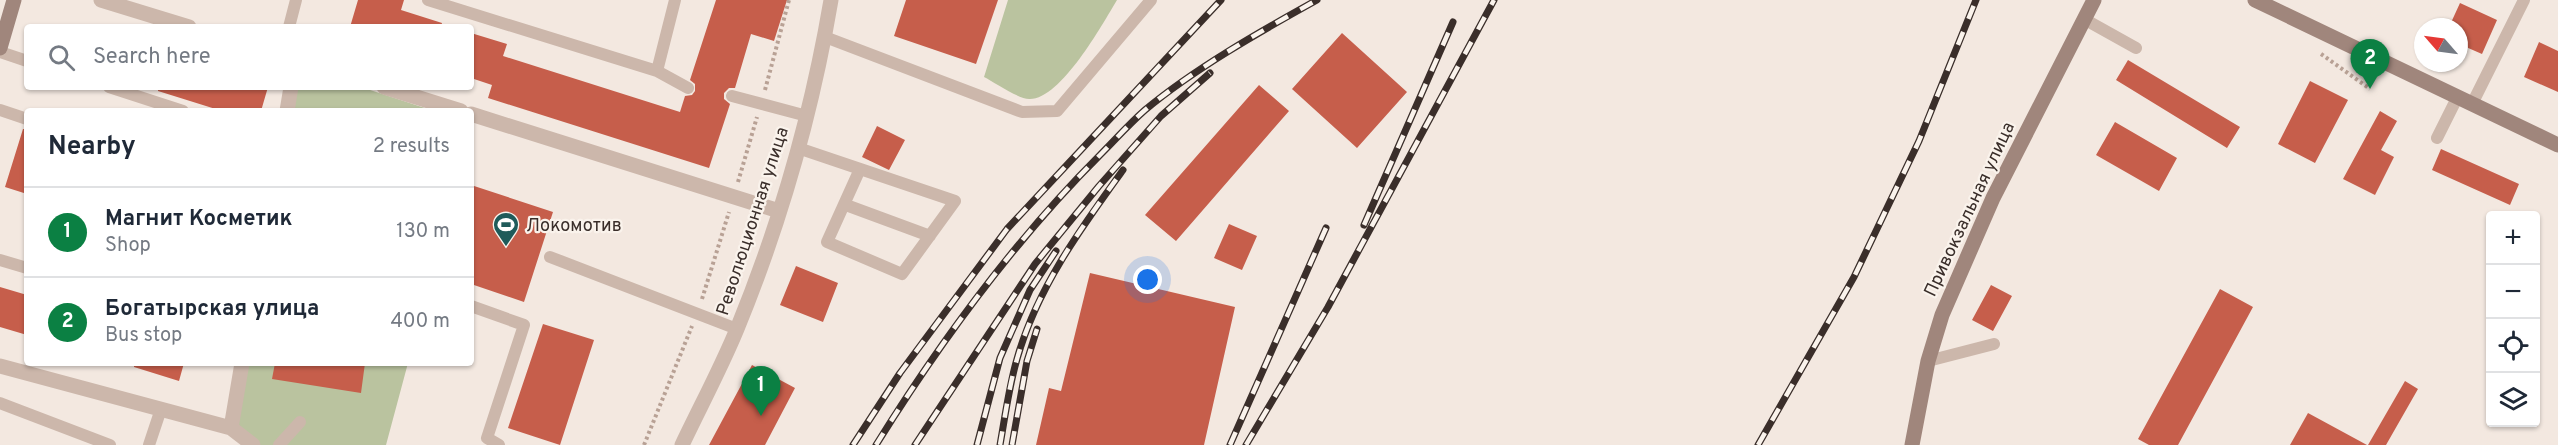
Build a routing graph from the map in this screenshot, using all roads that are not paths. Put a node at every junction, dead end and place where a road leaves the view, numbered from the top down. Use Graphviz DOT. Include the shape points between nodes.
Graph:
graph roads {
  1 [pos="14,0"];
  2 [pos="103,0"];
  3 [pos="296,0"];
  4 [pos="428,0"];
  5 [pos="675,0"];
  6 [pos="831,0"];
  7 [pos="1151,0"];
  8 [pos="2094,0"];
  9 [pos="2255,0"];
  10 [pos="2524,0"];
  11 [pos="2084,19"];
  12 [pos="179,24"];
  13 [pos="290,24"];
  14 [pos="825,37"];
  15 [pos="2136,48"];
  16 [pos="0,50"];
  17 [pos="24,60"];
  18 [pos="657,71"];
  19 [pos="688,87"];
  20 [pos="118,90"];
  21 [pos="290,90"];
  22 [pos="394,90"];
  23 [pos="732,96"];
  24 [pos="2457,98"];
  25 [pos="2472,104"];
  26 [pos="174,108"];
  27 [pos="288,108"];
  28 [pos="451,108"];
  29 [pos="0,110"];
  30 [pos="474,115"];
  31 [pos="807,116"];
  32 [pos="24,118"];
  33 [pos="2437,138"];
  34 [pos="2558,145"];
  35 [pos="798,148"];
  36 [pos="860,169"];
  37 [pos="846,205"];
  38 [pos="779,211"];
  39 [pos="930,236"];
  40 [pos="550,257"];
  41 [pos="0,260"];
  42 [pos="24,267"];
  43 [pos="474,307"];
  44 [pos="737,330"];
  45 [pos="1994,344"];
  46 [pos="1928,361"];
  47 [pos="0,366"];
  48 [pos="241,366"];
  49 [pos="0,403"];
  50 [pos="161,409"];
  51 [pos="300,422"];
  52 [pos="231,428"];
  53 [pos="110,445"];
  54 [pos="149,445"];
  55 [pos="253,445"];
  56 [pos="279,445"];
  57 [pos="499,445"];
  58 [pos="682,445"];
  59 [pos="1912,445"];
  1 -- 16 [label="main road"];
  2 -- 12 [label="street"];
  3 -- 13 [label="lane"];
  4 -- 18 [label="lane"];
  5 -- 18 [label="lane"];
  6 -- 14 [label="street, Революционная улица"];
  7 -- 14 [label="lane" via="1057,111 1022,112"];
  8 -- 11 [label="main road, Привокзальная улица"];
  9 -- 24 [label="main road"];
  10 -- 25 [label="lane"];
  11 -- 15 [label="lane"];
  11 -- 46 [label="main road, Привокзальная улица" via="1965,259"];
  14 -- 31 [label="street, Революционная улица"];
  16 -- 17 [label="lane"];
  18 -- 19 [label="lane"];
  20 -- 26 [label="lane"];
  21 -- 27 [label="street"];
  22 -- 28 [label="street"];
  23 -- 31 [label="lane"];
  24 -- 25 [label="main road"];
  24 -- 33 [label="lane"];
  25 -- 34 [label="main road"];
  29 -- 32 [label="lane"];
  30 -- 38 [label="street"];
  31 -- 35 [label="street, Революционная улица"];
  35 -- 36 [label="lane"];
  35 -- 38 [label="street, Революционная улица"];
  36 -- 37 [label="lane"];
  36 -- 39 [label="lane" via="955,201"];
  37 -- 39 [label="lane"];
  37 -- 39 [label="lane" via="827,242 902,274"];
  38 -- 44 [label="street, Революционная улица"];
  40 -- 44 [label="lane"];
  41 -- 42 [label="lane"];
  43 -- 57 [label="lane" via="524,325 488,438"];
  44 -- 58 [label="street, Революционная улица"];
  45 -- 46 [label="lane"];
  46 -- 59 [label="main road, Привокзальная улица"];
  47 -- 50 [label="street"];
  48 -- 52 [label="street"];
  49 -- 53 [label="lane"];
  50 -- 52 [label="street"];
  50 -- 54 [label="lane"];
  51 -- 56 [label="lane"];
  52 -- 55 [label="street"];
}
